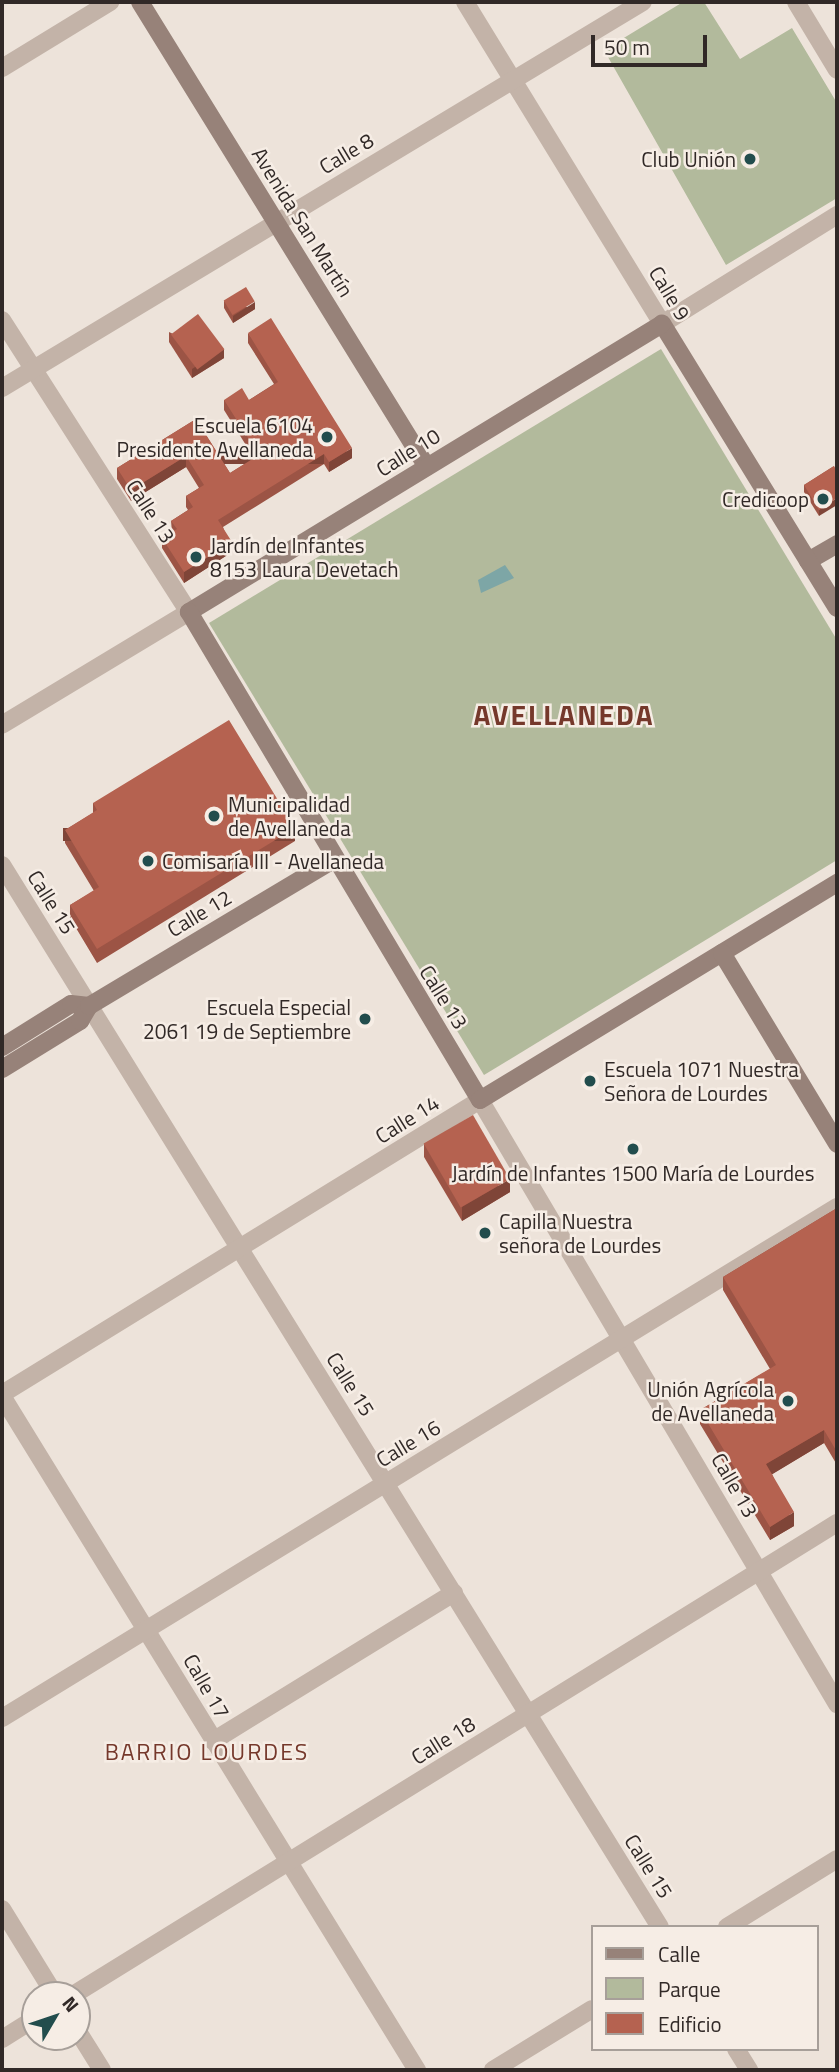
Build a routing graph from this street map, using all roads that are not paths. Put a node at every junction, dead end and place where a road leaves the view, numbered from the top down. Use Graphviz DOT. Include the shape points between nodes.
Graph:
graph roads {
  1 [pos="110,2"];
  2 [pos="140,2"];
  3 [pos="465,2"];
  4 [pos="643,2"];
  5 [pos="796,2"];
  6 [pos="2,68"];
  7 [pos="837,70"];
  8 [pos="513,80"];
  9 [pos="837,215"];
  10 [pos="276,222"];
  11 [pos="2,320"];
  12 [pos="662,324"];
  13 [pos="33,369"];
  14 [pos="2,388"];
  15 [pos="427,467"];
  16 [pos="837,544"];
  17 [pos="808,561"];
  18 [pos="837,608"];
  19 [pos="189,612"];
  20 [pos="2,725"];
  21 [pos="333,860"];
  22 [pos="2,865"];
  23 [pos="837,883"];
  24 [pos="722,953"];
  25 [pos="89,1006"];
  26 [pos="2,1047"];
  27 [pos="2,1069"];
  28 [pos="480,1100"];
  29 [pos="837,1144"];
  30 [pos="837,1207"];
  31 [pos="240,1248"];
  32 [pos="622,1338"];
  33 [pos="2,1395"];
  34 [pos="386,1483"];
  35 [pos="837,1524"];
  36 [pos="759,1572"];
  37 [pos="454,1593"];
  38 [pos="147,1629"];
  39 [pos="837,1704"];
  40 [pos="526,1715"];
  41 [pos="2,1718"];
  42 [pos="213,1741"];
  43 [pos="837,1859"];
  44 [pos="289,1861"];
  45 [pos="2,1909"];
  46 [pos="659,1925"];
  47 [pos="730,1925"];
  48 [pos="46,1981"];
  49 [pos="91,1984"];
  50 [pos="590,2011"];
  51 [pos="21,2027"];
  52 [pos="2,2039"];
  53 [pos="90,2051"];
  54 [pos="737,2051"];
  55 [pos="102,2070"];
  56 [pos="417,2070"];
  57 [pos="493,2070"];
  58 [pos="749,2070"];
  1 -- 6 [label="street"];
  2 -- 10 [label="street, Avenida San Martín"];
  3 -- 8 [label="street, Calle 9"];
  4 -- 8 [label="street, Calle 8"];
  5 -- 7 [label="street"];
  8 -- 10 [label="street, Calle 8"];
  8 -- 12 [label="street, Calle 9"];
  9 -- 12 [label="street, Calle 10"];
  10 -- 13 [label="street, Calle 8"];
  10 -- 15 [label="street, Avenida San Martín"];
  11 -- 13 [label="street, Calle 13"];
  12 -- 15 [label="street, Calle 10"];
  12 -- 17 [label="street, Calle 9"];
  13 -- 14 [label="street, Calle 8"];
  13 -- 19 [label="street, Calle 13"];
  15 -- 19 [label="street, Calle 10"];
  16 -- 17 [label="street"];
  17 -- 18 [label="street, Calle 9"];
  19 -- 20 [label="street, Calle 10"];
  19 -- 21 [label="street, Calle 13"];
  21 -- 25 [label="street, Calle 12"];
  21 -- 28 [label="street, Calle 13"];
  22 -- 25 [label="street, Calle 15"];
  23 -- 24 [label="street, Calle 14"];
  24 -- 28 [label="street, Calle 14"];
  24 -- 29 [label="street"];
  25 -- 26 [label="street, Calle 12" via="71,1004"];
  25 -- 27 [label="street, Calle 12" via="80,1021"];
  25 -- 31 [label="street, Calle 15"];
  28 -- 31 [label="street, Calle 14"];
  28 -- 32 [label="street, Calle 13"];
  30 -- 32 [label="street, Calle 16"];
  31 -- 33 [label="street, Calle 14"];
  31 -- 34 [label="street, Calle 15"];
  32 -- 34 [label="street, Calle 16"];
  32 -- 36 [label="street, Calle 13"];
  33 -- 38 [label="street, Calle 17"];
  34 -- 37 [label="street, Calle 15"];
  34 -- 38 [label="street, Calle 16"];
  35 -- 36 [label="street, Calle 18"];
  36 -- 39 [label="street, Calle 13"];
  36 -- 40 [label="street, Calle 18"];
  37 -- 40 [label="street, Calle 15"];
  37 -- 42 [label="street"];
  38 -- 41 [label="street, Calle 16"];
  38 -- 42 [label="street, Calle 17"];
  40 -- 44 [label="street, Calle 18"];
  40 -- 46 [label="street, Calle 15"];
  42 -- 44 [label="street, Calle 17"];
  43 -- 47 [label="street"];
  44 -- 49 [label="street, Calle 18"];
  44 -- 56 [label="street, Calle 17"];
  45 -- 48 [label="street"];
  50 -- 57 [label="street"];
  51 -- 52 [label="street"];
  53 -- 55 [label="street"];
  54 -- 58 [label="street"];
}
